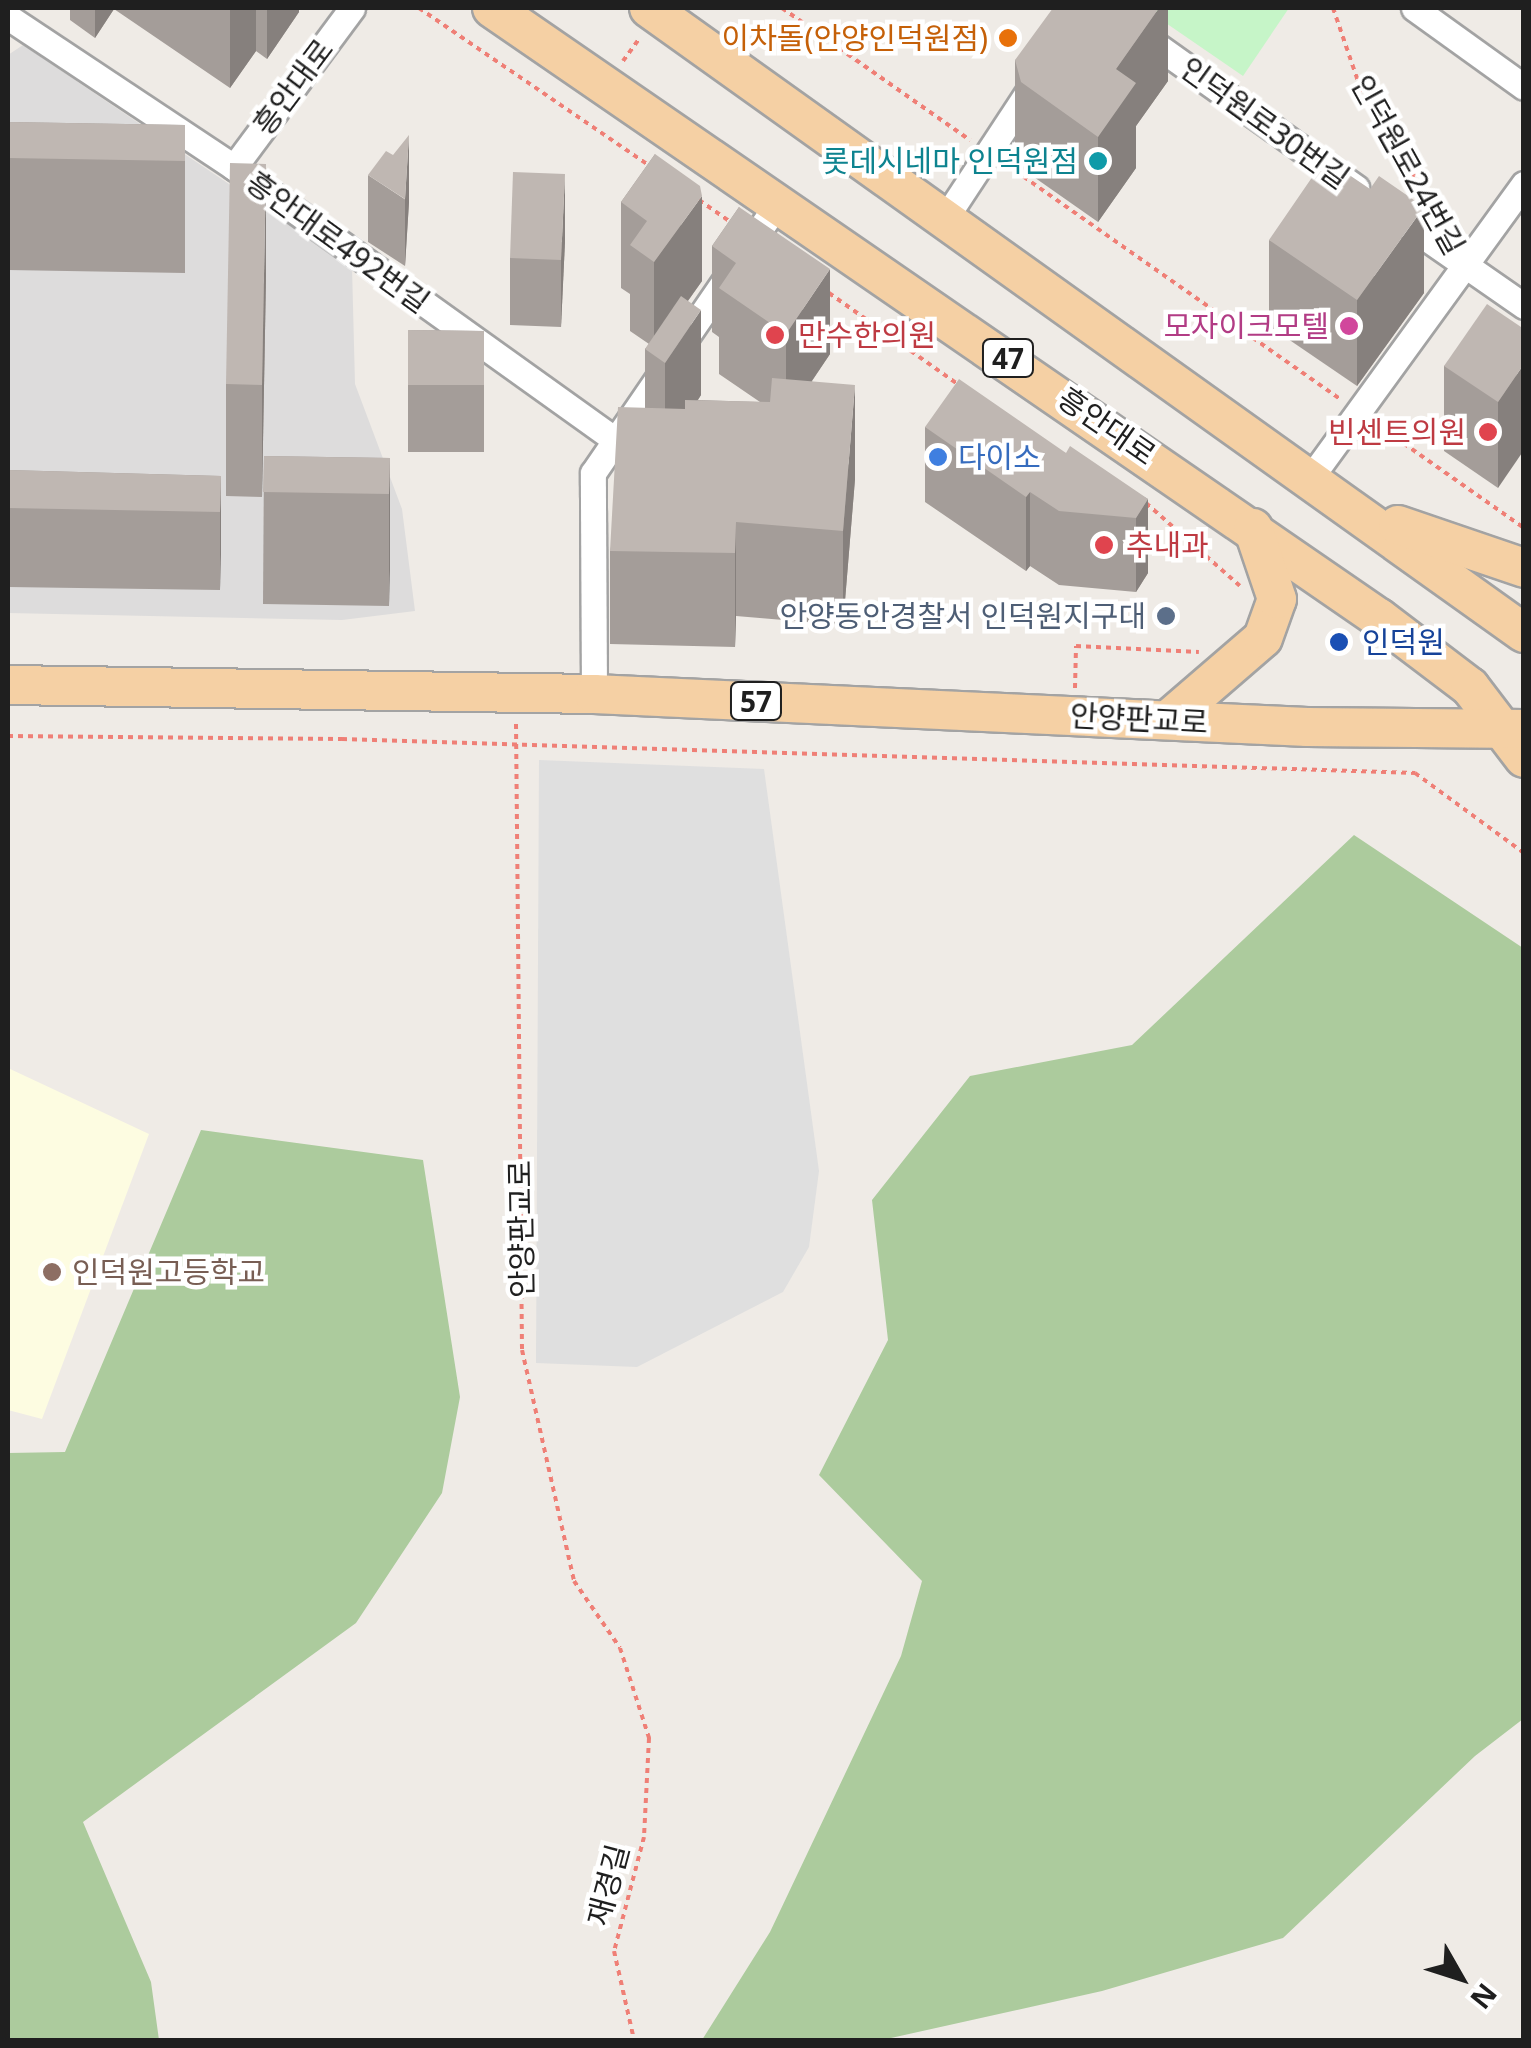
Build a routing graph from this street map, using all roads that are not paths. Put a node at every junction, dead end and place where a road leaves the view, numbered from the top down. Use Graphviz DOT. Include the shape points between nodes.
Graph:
graph roads {
  1 [pos="352,8"];
  2 [pos="492,8"];
  3 [pos="649,8"];
  4 [pos="1104,8"];
  5 [pos="1414,8"];
  6 [pos="8,18"];
  7 [pos="1052,56"];
  8 [pos="1524,87"];
  9 [pos="234,168"];
  10 [pos="1524,184"];
  11 [pos="780,200"];
  12 [pos="946,216"];
  13 [pos="1463,265"];
  14 [pos="1490,286"];
  15 [pos="1524,306"];
  16 [pos="1488,314"];
  17 [pos="614,439"];
  18 [pos="1310,477"];
  19 [pos="1354,508"];
  20 [pos="1253,528"];
  21 [pos="1524,568"];
  22 [pos="1524,633"];
  23 [pos="8,685"];
  24 [pos="594,694"];
  25 [pos="1168,720"];
  26 [pos="1517,740"];
  1 -- 9 [label="street, 흥안대로"];
  2 -- 11 [label="main road, 흥안대로 / 47"];
  3 -- 12 [label="main road, 47"];
  4 -- 13 [label="street, 인덕원로30번길"];
  5 -- 8 [label="street"];
  6 -- 9 [label="street, 흥안대로492번길"];
  7 -- 12 [label="street"];
  9 -- 17 [label="street, 흥안대로492번길"];
  10 -- 13 [label="street"];
  11 -- 17 [label="street"];
  11 -- 20 [label="main road, 흥안대로 / 47"];
  12 -- 18 [label="main road, 47"];
  13 -- 14 [label="street, 인덕원로30번길"];
  13 -- 18 [label="street"];
  14 -- 15 [label="street, 인덕원로30번길"];
  14 -- 16 [label="street"];
  17 -- 24 [label="street" via="594,473"];
  18 -- 19 [label="main road, 47"];
  19 -- 21 [label="main road"];
  19 -- 22 [label="main road, 47"];
  20 -- 25 [label="main road" via="1276,599 1263,638"];
  20 -- 26 [label="main road, 흥안대로 / 47" via="1470,687"];
  23 -- 24 [label="main road, 안양판교로 / 57"];
  24 -- 25 [label="main road, 안양판교로 / 57"];
  25 -- 26 [label="main road, 안양판교로 / 57"];
}
